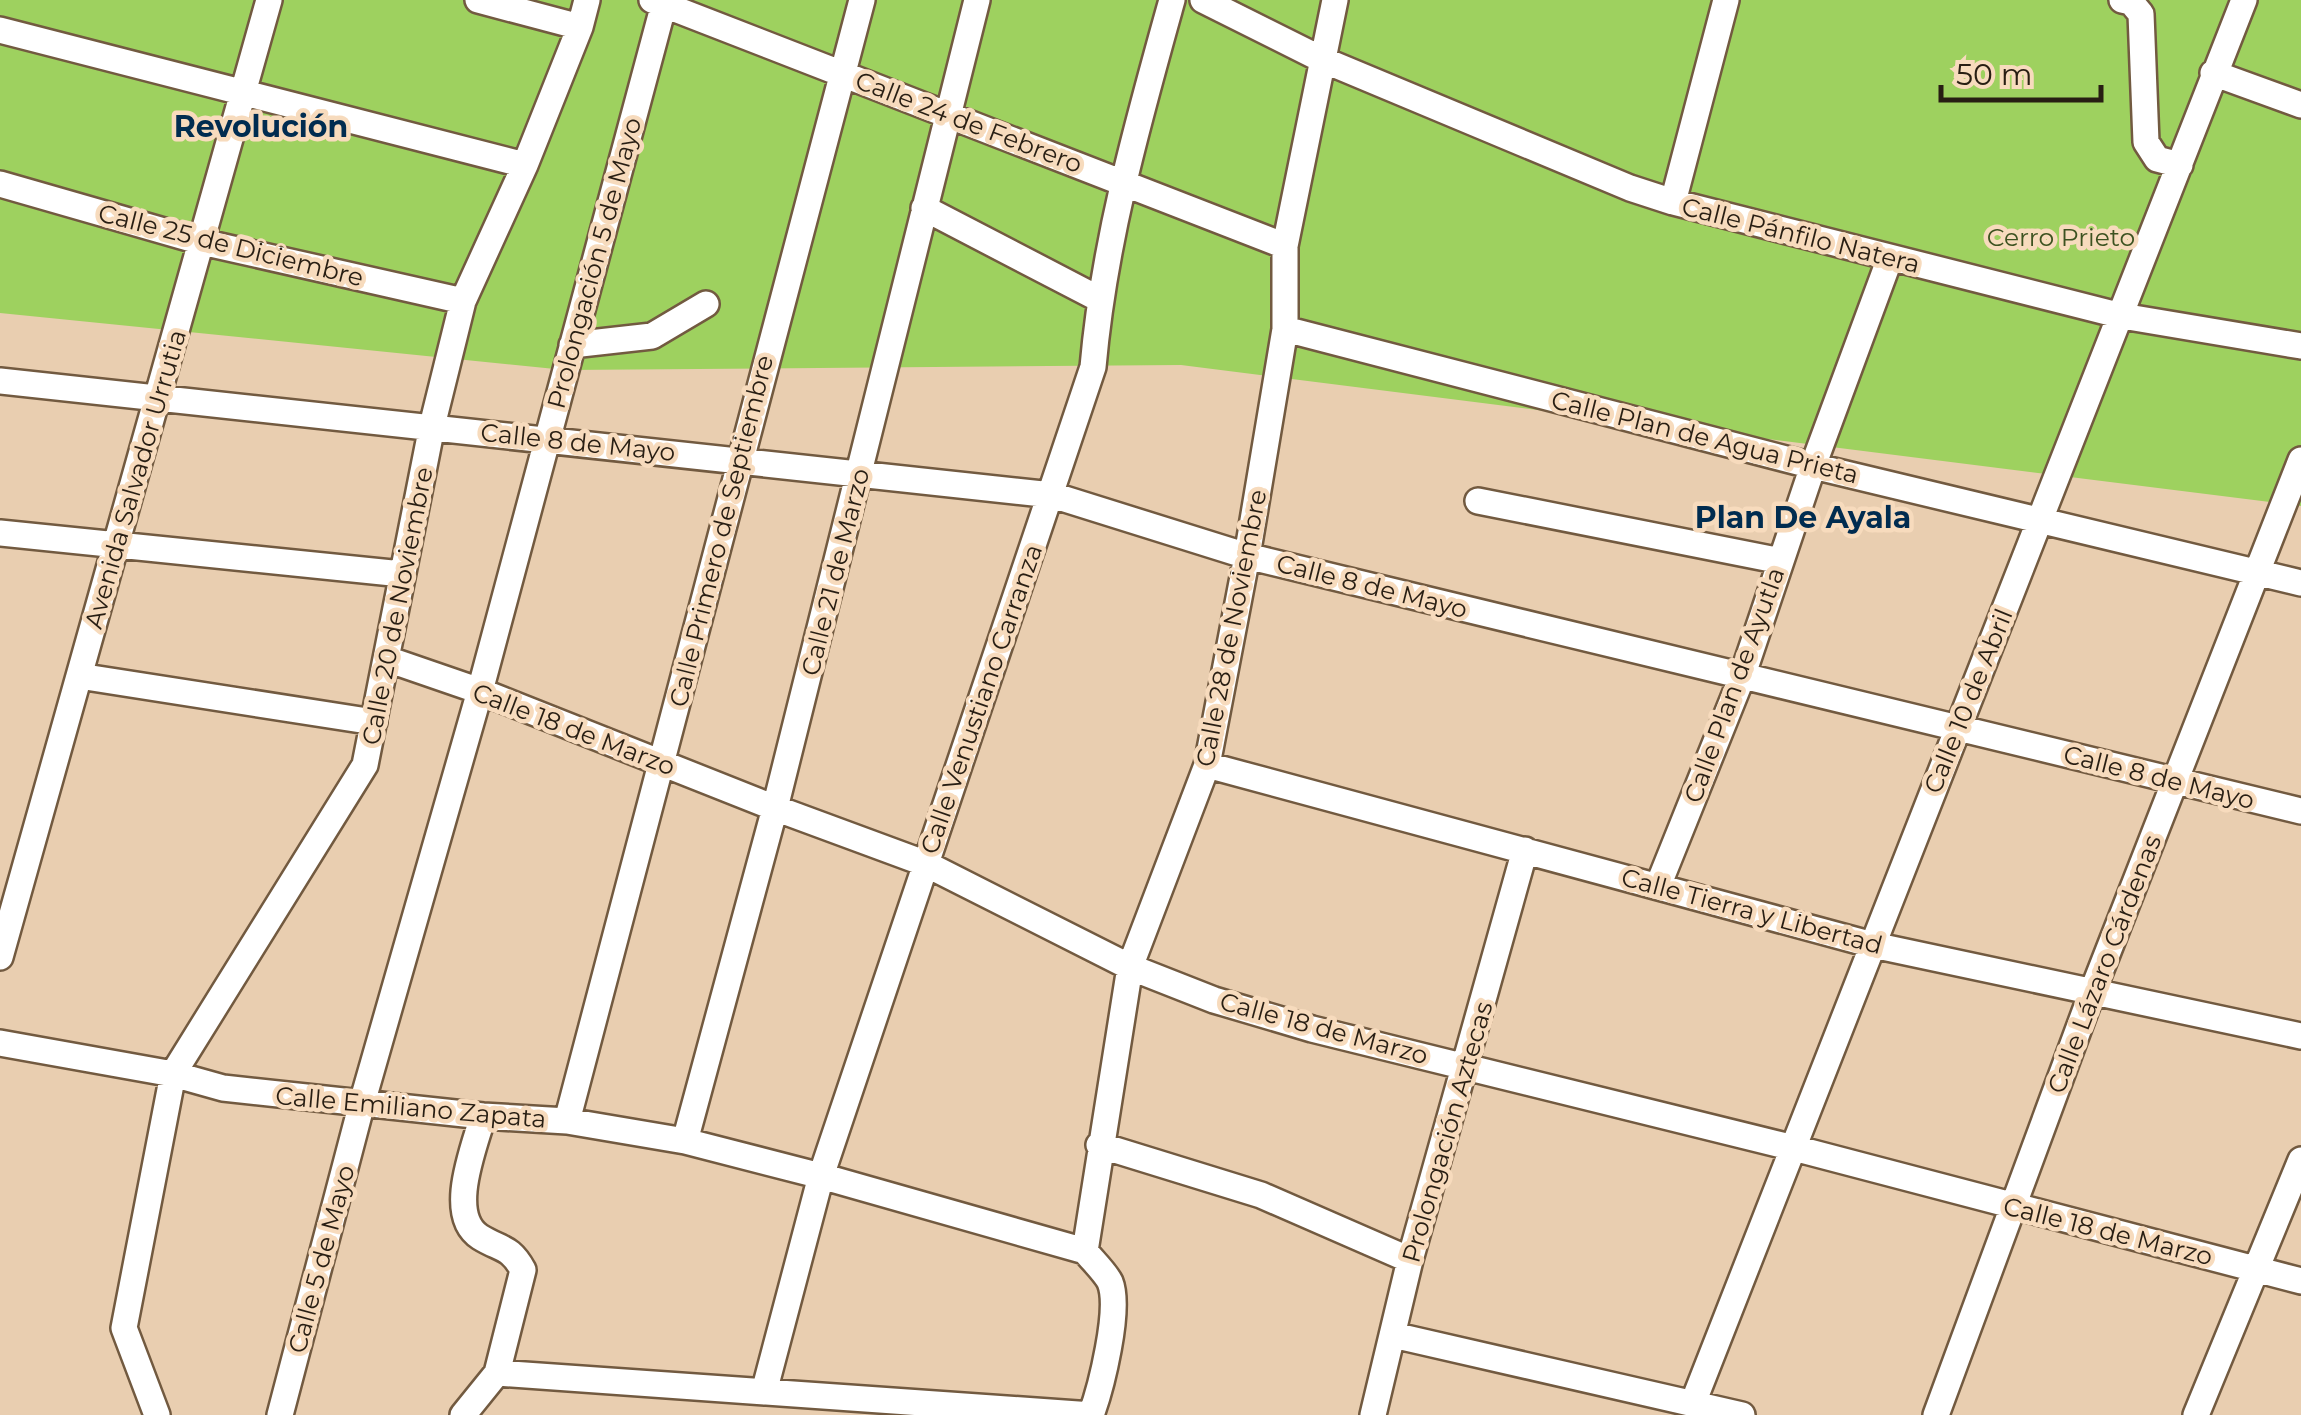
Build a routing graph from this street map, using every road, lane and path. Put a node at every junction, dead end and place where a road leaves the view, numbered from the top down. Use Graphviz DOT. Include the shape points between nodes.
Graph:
graph roads {
  1 [pos="269,0"];
  2 [pos="478,0"];
  3 [pos="587,0"];
  4 [pos="862,0"];
  5 [pos="976,0"];
  6 [pos="1172,0"];
  7 [pos="1202,0"];
  8 [pos="1335,0"];
  9 [pos="1726,0"];
  10 [pos="2244,0"];
  11 [pos="660,1"];
  12 [pos="2129,3"];
  13 [pos="580,27"];
  14 [pos="0,30"];
  15 [pos="1321,59"];
  16 [pos="842,73"];
  17 [pos="2213,73"];
  18 [pos="243,92"];
  19 [pos="2301,106"];
  20 [pos="948,114"];
  21 [pos="525,165"];
  22 [pos="2180,165"];
  23 [pos="1122,182"];
  24 [pos="0,184"];
  25 [pos="1673,202"];
  26 [pos="924,208"];
  27 [pos="202,242"];
  28 [pos="1285,246"];
  29 [pos="1890,258"];
  30 [pos="1099,299"];
  31 [pos="463,301"];
  32 [pos="706,304"];
  33 [pos="2122,316"];
  34 [pos="1284,329"];
  35 [pos="572,344"];
  36 [pos="2301,346"];
  37 [pos="0,381"];
  38 [pos="157,398"];
  39 [pos="432,426"];
  40 [pos="547,438"];
  41 [pos="739,460"];
  42 [pos="2301,460"];
  43 [pos="1813,466"];
  44 [pos="860,474"];
  45 [pos="1052,495"];
  46 [pos="1478,501"];
  47 [pos="2040,520"];
  48 [pos="0,533"];
  49 [pos="116,547"];
  50 [pos="1247,556"];
  51 [pos="1780,561"];
  52 [pos="2256,573"];
  53 [pos="402,574"];
  54 [pos="2301,583"];
  55 [pos="387,659"];
  56 [pos="79,676"];
  57 [pos="1742,677"];
  58 [pos="480,691"];
  59 [pos="374,722"];
  60 [pos="1957,727"];
  61 [pos="662,763"];
  62 [pos="1208,765"];
  63 [pos="2174,782"];
  64 [pos="775,808"];
  65 [pos="2301,811"];
  66 [pos="1525,850"];
  67 [pos="924,863"];
  68 [pos="1658,886"];
  69 [pos="1873,945"];
  70 [pos="0,957"];
  71 [pos="1130,966"];
  72 [pos="2093,990"];
  73 [pos="2301,1036"];
  74 [pos="0,1044"];
  75 [pos="1465,1065"];
  76 [pos="173,1074"];
  77 [pos="362,1103"];
  78 [pos="482,1116"];
  79 [pos="567,1121"];
  80 [pos="684,1141"];
  81 [pos="1099,1144"];
  82 [pos="1794,1148"];
  83 [pos="2301,1160"];
  84 [pos="821,1176"];
  85 [pos="2012,1207"];
  86 [pos="1085,1251"];
  87 [pos="1410,1260"];
  88 [pos="2256,1269"];
  89 [pos="2301,1281"];
  90 [pos="1393,1335"];
  91 [pos="497,1374"];
  92 [pos="764,1392"];
  93 [pos="1693,1403"];
  94 [pos="844,1406"];
  95 [pos="157,1415"];
  96 [pos="280,1415"];
  97 [pos="463,1415"];
  98 [pos="1092,1415"];
  99 [pos="1373,1415"];
  100 [pos="1742,1415"];
  101 [pos="1936,1415"];
  102 [pos="2196,1415"];
  1 -- 18 [label="street, Avenida Salvador Urrutia"];
  2 -- 13 [label="street"];
  3 -- 13 [label="street, Calle 20 de Noviembre"];
  4 -- 16 [label="street, Calle Primero de Septiembre"];
  5 -- 20 [label="street, Calle 21 de Marzo"];
  6 -- 23 [label="street, Calle Venustiano Carranza"];
  7 -- 15 [label="street, Calle Pánfilo Natera"];
  8 -- 15 [label="street, Calle 28 de Noviembre"];
  9 -- 25 [label="street"];
  10 -- 17 [label="street, Calle 10 de Abril"];
  11 -- 16 [label="street, Calle 24 de Febrero"];
  11 -- 35 [label="street, Prolongación 5 de Mayo"];
  12 -- 22 [label="street" via="2141,14 2146,142 2157,159"];
  13 -- 21 [label="street, Calle 20 de Noviembre"];
  14 -- 18 [label="street"];
  15 -- 25 [label="street, Calle Pánfilo Natera"];
  15 -- 28 [label="street, Calle 28 de Noviembre"];
  16 -- 20 [label="street, Calle 24 de Febrero"];
  16 -- 41 [label="street, Calle Primero de Septiembre"];
  17 -- 19 [label="street"];
  17 -- 22 [label="street, Calle 10 de Abril"];
  18 -- 21 [label="street"];
  18 -- 27 [label="street, Avenida Salvador Urrutia"];
  20 -- 23 [label="street, Calle 24 de Febrero"];
  20 -- 26 [label="street, Calle 21 de Marzo"];
  21 -- 31 [label="street, Calle 20 de Noviembre"];
  22 -- 33 [label="street, Calle 10 de Abril"];
  23 -- 28 [label="street, Calle 24 de Febrero"];
  23 -- 30 [label="street, Calle Venustiano Carranza"];
  24 -- 27 [label="street, Calle 25 de Diciembre"];
  25 -- 29 [label="street, Calle Pánfilo Natera"];
  26 -- 30 [label="street"];
  26 -- 44 [label="street, Calle 21 de Marzo"];
  27 -- 31 [label="street, Calle 25 de Diciembre"];
  27 -- 38 [label="street, Avenida Salvador Urrutia"];
  28 -- 34 [label="street, Calle 28 de Noviembre"];
  29 -- 33 [label="street, Calle Pánfilo Natera"];
  29 -- 43 [label="street, Calle Plan de Ayutla"];
  30 -- 45 [label="street, Calle Venustiano Carranza" via="1094,368"];
  31 -- 39 [label="street, Calle 20 de Noviembre"];
  32 -- 35 [label="street" via="652,336"];
  33 -- 36 [label="street, Calle Pánfilo Natera"];
  33 -- 47 [label="street, Calle 10 de Abril"];
  34 -- 43 [label="street, Calle Plan de Agua Prieta"];
  34 -- 50 [label="street, Calle 28 de Noviembre"];
  35 -- 40 [label="street, Prolongación 5 de Mayo"];
  37 -- 38 [label="street, Calle 8 de Mayo"];
  38 -- 39 [label="street, Calle 8 de Mayo"];
  38 -- 49 [label="street, Avenida Salvador Urrutia"];
  39 -- 40 [label="street, Calle 8 de Mayo"];
  39 -- 53 [label="street, Calle 20 de Noviembre"];
  40 -- 41 [label="street, Calle 8 de Mayo"];
  40 -- 58 [label="street, Prolongación 5 de Mayo"];
  41 -- 44 [label="street, Calle 8 de Mayo"];
  41 -- 61 [label="street, Calle Primero de Septiembre"];
  42 -- 52 [label="street, Calle Lázaro Cárdenas"];
  43 -- 47 [label="street, Calle Plan de Agua Prieta"];
  43 -- 51 [label="street, Calle Plan de Ayutla"];
  44 -- 45 [label="street, Calle 8 de Mayo"];
  44 -- 64 [label="street, Calle 21 de Marzo"];
  45 -- 50 [label="street, Calle 8 de Mayo"];
  45 -- 67 [label="street, Calle Venustiano Carranza"];
  46 -- 51 [label="street"];
  47 -- 52 [label="street, Calle Plan de Agua Prieta"];
  47 -- 60 [label="street, Calle 10 de Abril"];
  48 -- 49 [label="street"];
  49 -- 53 [label="street"];
  49 -- 56 [label="street, Avenida Salvador Urrutia"];
  50 -- 57 [label="street, Calle 8 de Mayo"];
  50 -- 62 [label="street, Calle 28 de Noviembre"];
  51 -- 57 [label="street, Calle Plan de Ayutla"];
  52 -- 54 [label="street, Calle Plan de Agua Prieta"];
  52 -- 63 [label="street, Calle Lázaro Cárdenas"];
  53 -- 55 [label="street, Calle 20 de Noviembre"];
  55 -- 58 [label="street, Calle 18 de Marzo"];
  55 -- 59 [label="street, Calle 20 de Noviembre"];
  56 -- 59 [label="street"];
  56 -- 70 [label="street, Avenida Salvador Urrutia"];
  57 -- 60 [label="street, Calle 8 de Mayo"];
  57 -- 68 [label="street, Calle Plan de Ayutla"];
  58 -- 61 [label="street, Calle 18 de Marzo"];
  58 -- 77 [label="street, Prolongación 5 de Mayo"];
  59 -- 76 [label="street, Calle 20 de Noviembre" via="365,766"];
  60 -- 63 [label="street, Calle 8 de Mayo"];
  60 -- 69 [label="street, Calle 10 de Abril"];
  61 -- 64 [label="street, Calle 18 de Marzo"];
  61 -- 79 [label="street, Calle Primero de Septiembre"];
  62 -- 66 [label="street, Calle Tierra y Libertad"];
  62 -- 71 [label="street, Calle 28 de Noviembre"];
  63 -- 65 [label="street, Calle 8 de Mayo"];
  63 -- 72 [label="street, Calle Lázaro Cárdenas"];
  64 -- 67 [label="street, Calle 18 de Marzo"];
  64 -- 80 [label="street, Calle 21 de Marzo"];
  66 -- 68 [label="street, Calle Tierra y Libertad"];
  66 -- 75 [label="street, Prolongación Aztecas"];
  67 -- 71 [label="street, Calle 18 de Marzo"];
  67 -- 84 [label="street, Calle Venustiano Carranza"];
  68 -- 69 [label="street, Calle Tierra y Libertad"];
  69 -- 72 [label="street, Calle Tierra y Libertad"];
  69 -- 82 [label="street, Calle 10 de Abril"];
  71 -- 75 [label="street, Calle 18 de Marzo" via="1214,1000"];
  71 -- 81 [label="street, Calle 28 de Noviembre"];
  72 -- 73 [label="street, Calle Tierra y Libertad"];
  72 -- 85 [label="street, Calle Lázaro Cárdenas"];
  74 -- 76 [label="street, Calle Emiliano Zapata"];
  75 -- 82 [label="street, Calle 18 de Marzo"];
  75 -- 87 [label="street, Prolongación Aztecas"];
  76 -- 77 [label="street, Calle Emiliano Zapata" via="223,1088"];
  76 -- 95 [label="street, Calle 20 de Noviembre" via="124,1328"];
  77 -- 78 [label="street, Calle Emiliano Zapata"];
  77 -- 96 [label="street, Calle 5 de Mayo"];
  78 -- 79 [label="street, Calle Emiliano Zapata"];
  78 -- 91 [label="street" via="463,1192 464,1216 476,1235 513,1252 523,1270"];
  79 -- 80 [label="street, Calle Emiliano Zapata"];
  80 -- 84 [label="street, Calle Emiliano Zapata"];
  81 -- 86 [label="street, Calle 28 de Noviembre"];
  81 -- 87 [label="street" via="1261,1195"];
  82 -- 85 [label="street, Calle 18 de Marzo"];
  82 -- 93 [label="street, Calle 10 de Abril"];
  83 -- 88 [label="street"];
  84 -- 86 [label="street, Calle Emiliano Zapata"];
  84 -- 92 [label="street, Calle Venustiano Carranza"];
  85 -- 88 [label="street, Calle 18 de Marzo"];
  85 -- 101 [label="street, Calle Lázaro Cárdenas"];
  86 -- 98 [label="street" via="1110,1283 1111,1332"];
  87 -- 90 [label="street, Prolongación Aztecas"];
  88 -- 89 [label="street, Calle 18 de Marzo"];
  88 -- 102 [label="street"];
  90 -- 93 [label="street"];
  90 -- 99 [label="street, Prolongación Aztecas"];
  91 -- 92 [label="street"];
  91 -- 97 [label="street"];
  92 -- 94 [label="street"];
  93 -- 100 [label="street"];
  94 -- 98 [label="street"];
}
